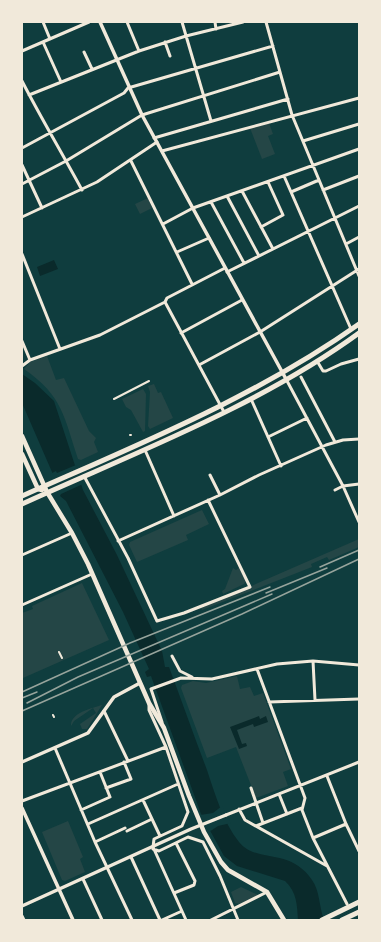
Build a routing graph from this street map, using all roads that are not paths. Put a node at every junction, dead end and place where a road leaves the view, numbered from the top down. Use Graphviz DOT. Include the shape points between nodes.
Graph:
graph roads {
  1 [pos="43,22"];
  2 [pos="89,22"];
  3 [pos="100,22"];
  4 [pos="127,22"];
  5 [pos="182,22"];
  6 [pos="215,22"];
  7 [pos="243,22"];
  8 [pos="266,22"];
  9 [pos="231,24"];
  10 [pos="216,28"];
  11 [pos="186,36"];
  12 [pos="50,39"];
  13 [pos="44,42"];
  14 [pos="165,42"];
  15 [pos="273,46"];
  16 [pos="22,51"];
  17 [pos="139,51"];
  18 [pos="84,52"];
  19 [pos="170,56"];
  20 [pos="116,59"];
  21 [pos="196,68"];
  22 [pos="92,69"];
  23 [pos="280,72"];
  24 [pos="22,81"];
  25 [pos="61,82"];
  26 [pos="128,88"];
  27 [pos="29,95"];
  28 [pos="204,95"];
  29 [pos="359,98"];
  30 [pos="288,99"];
  31 [pos="142,115"];
  32 [pos="292,115"];
  33 [pos="211,121"];
  34 [pos="359,124"];
  35 [pos="50,133"];
  36 [pos="154,138"];
  37 [pos="303,140"];
  38 [pos="157,142"];
  39 [pos="22,148"];
  40 [pos="359,149"];
  41 [pos="162,151"];
  42 [pos="66,161"];
  43 [pos="131,161"];
  44 [pos="22,165"];
  45 [pos="312,166"];
  46 [pos="284,176"];
  47 [pos="359,176"];
  48 [pos="319,180"];
  49 [pos="29,181"];
  50 [pos="268,182"];
  51 [pos="22,184"];
  52 [pos="82,190"];
  53 [pos="323,190"];
  54 [pos="242,191"];
  55 [pos="291,192"];
  56 [pos="227,196"];
  57 [pos="212,202"];
  58 [pos="359,206"];
  59 [pos="42,208"];
  60 [pos="193,208"];
  61 [pos="22,217"];
  62 [pos="335,218"];
  63 [pos="163,224"];
  64 [pos="261,227"];
  65 [pos="308,232"];
  66 [pos="359,237"];
  67 [pos="209,238"];
  68 [pos="346,244"];
  69 [pos="273,249"];
  70 [pos="177,252"];
  71 [pos="22,254"];
  72 [pos="258,256"];
  73 [pos="244,263"];
  74 [pos="226,270"];
  75 [pos="358,270"];
  76 [pos="359,276"];
  77 [pos="192,284"];
  78 [pos="332,286"];
  79 [pos="242,300"];
  80 [pos="165,302"];
  81 [pos="359,324"];
  82 [pos="351,329"];
  83 [pos="260,332"];
  84 [pos="182,333"];
  85 [pos="359,333"];
  86 [pos="22,340"];
  87 [pos="60,349"];
  88 [pos="30,360"];
  89 [pos="359,360"];
  90 [pos="317,361"];
  91 [pos="199,365"];
  92 [pos="22,366"];
  93 [pos="282,372"];
  94 [pos="301,377"];
  95 [pos="286,379"];
  96 [pos="149,381"];
  97 [pos="114,399"];
  98 [pos="251,399"];
  99 [pos="221,406"];
  100 [pos="224,412"];
  101 [pos="307,418"];
  102 [pos="22,436"];
  103 [pos="268,437"];
  104 [pos="359,439"];
  105 [pos="335,442"];
  106 [pos="324,447"];
  107 [pos="144,449"];
  108 [pos="22,454"];
  109 [pos="281,466"];
  110 [pos="210,474"];
  111 [pos="82,476"];
  112 [pos="359,484"];
  113 [pos="45,486"];
  114 [pos="343,486"];
  115 [pos="38,489"];
  116 [pos="335,490"];
  117 [pos="47,492"];
  118 [pos="220,495"];
  119 [pos="22,496"];
  120 [pos="208,500"];
  121 [pos="22,504"];
  122 [pos="174,516"];
  123 [pos="359,522"];
  124 [pos="72,533"];
  125 [pos="118,541"];
  126 [pos="22,555"];
  127 [pos="92,574"];
  128 [pos="22,605"];
  129 [pos="60,655"];
  130 [pos="172,656"];
  131 [pos="62,658"];
  132 [pos="313,661"];
  133 [pos="359,665"];
  134 [pos="257,669"];
  135 [pos="197,678"];
  136 [pos="140,683"];
  137 [pos="359,699"];
  138 [pos="315,700"];
  139 [pos="269,702"];
  140 [pos="149,703"];
  141 [pos="104,711"];
  142 [pos="164,728"];
  143 [pos="166,747"];
  144 [pos="55,748"];
  145 [pos="22,762"];
  146 [pos="126,762"];
  147 [pos="359,762"];
  148 [pos="100,772"];
  149 [pos="327,776"];
  150 [pos="70,783"];
  151 [pos="178,784"];
  152 [pos="300,786"];
  153 [pos="106,788"];
  154 [pos="251,788"];
  155 [pos="279,794"];
  156 [pos="143,800"];
  157 [pos="22,801"];
  158 [pos="256,803"];
  159 [pos="22,808"];
  160 [pos="302,808"];
  161 [pos="239,809"];
  162 [pos="82,810"];
  163 [pos="287,814"];
  164 [pos="226,815"];
  165 [pos="152,819"];
  166 [pos="263,823"];
  167 [pos="88,824"];
  168 [pos="202,824"];
  169 [pos="346,824"];
  170 [pos="256,826"];
  171 [pos="160,836"];
  172 [pos="312,838"];
  173 [pos="96,842"];
  174 [pos="176,843"];
  175 [pos="153,848"];
  176 [pos="359,851"];
  177 [pos="131,857"];
  178 [pos="326,866"];
  179 [pos="108,868"];
  180 [pos="228,870"];
  181 [pos="220,876"];
  182 [pos="83,879"];
  183 [pos="59,890"];
  184 [pos="268,892"];
  185 [pos="174,894"];
  186 [pos="359,902"];
  187 [pos="347,904"];
  188 [pos="22,906"];
  189 [pos="235,909"];
  190 [pos="182,911"];
  191 [pos="359,912"];
  192 [pos="22,916"];
  193 [pos="24,920"];
  194 [pos="73,920"];
  195 [pos="102,920"];
  196 [pos="132,920"];
  197 [pos="161,920"];
  198 [pos="186,920"];
  199 [pos="211,920"];
  200 [pos="238,920"];
  201 [pos="284,920"];
  202 [pos="323,920"];
  203 [pos="342,920"];
  1 -- 12 [label="street"];
  2 -- 12 [label="street"];
  3 -- 20 [label="street"];
  4 -- 17 [label="street"];
  5 -- 11 [label="street"];
  6 -- 10 [label="street"];
  7 -- 9 [label="street"];
  8 -- 15 [label="street"];
  9 -- 10 [label="street"];
  10 -- 11 [label="street"];
  11 -- 14 [label="street"];
  11 -- 21 [label="street"];
  12 -- 13 [label="street"];
  13 -- 16 [label="street"];
  13 -- 25 [label="street"];
  14 -- 17 [label="street"];
  14 -- 19 [label="street"];
  15 -- 21 [label="street"];
  15 -- 23 [label="street"];
  17 -- 20 [label="street"];
  18 -- 22 [label="street"];
  20 -- 22 [label="street"];
  20 -- 26 [label="street"];
  21 -- 26 [label="street"];
  21 -- 28 [label="street"];
  22 -- 25 [label="street"];
  23 -- 28 [label="street"];
  23 -- 30 [label="street"];
  24 -- 27 [label="street"];
  25 -- 27 [label="street"];
  26 -- 31 [label="street"];
  26 -- 35 [label="street" via="124,93"];
  27 -- 35 [label="street"];
  28 -- 31 [label="street"];
  28 -- 33 [label="street"];
  29 -- 32 [label="street"];
  30 -- 32 [label="street"];
  30 -- 33 [label="street"];
  31 -- 36 [label="street"];
  31 -- 42 [label="street"];
  32 -- 37 [label="street"];
  32 -- 41 [label="street"];
  33 -- 36 [label="street"];
  34 -- 37 [label="street"];
  35 -- 39 [label="street"];
  35 -- 42 [label="street"];
  36 -- 38 [label="street"];
  37 -- 45 [label="street"];
  38 -- 41 [label="street"];
  38 -- 43 [label="street"];
  40 -- 45 [label="street"];
  41 -- 60 [label="street"];
  42 -- 49 [label="street"];
  42 -- 52 [label="street"];
  43 -- 52 [label="street"];
  43 -- 63 [label="street"];
  44 -- 49 [label="street"];
  45 -- 46 [label="street"];
  45 -- 48 [label="street"];
  46 -- 50 [label="street"];
  46 -- 55 [label="street"];
  47 -- 53 [label="street"];
  48 -- 53 [label="street"];
  48 -- 55 [label="street"];
  49 -- 51 [label="street"];
  49 -- 59 [label="street"];
  50 -- 54 [label="street"];
  50 -- 64 [label="street" via="283,215"];
  52 -- 59 [label="street"];
  53 -- 62 [label="street"];
  54 -- 56 [label="street"];
  54 -- 64 [label="street"];
  55 -- 65 [label="street"];
  56 -- 57 [label="street"];
  56 -- 72 [label="street"];
  57 -- 60 [label="street"];
  57 -- 73 [label="street"];
  58 -- 62 [label="street"];
  59 -- 61 [label="street"];
  60 -- 63 [label="street"];
  60 -- 67 [label="street"];
  62 -- 65 [label="street"];
  62 -- 68 [label="street"];
  63 -- 70 [label="street"];
  64 -- 69 [label="street"];
  65 -- 69 [label="street"];
  65 -- 78 [label="street"];
  66 -- 68 [label="street"];
  67 -- 70 [label="street"];
  67 -- 74 [label="street"];
  68 -- 75 [label="street"];
  69 -- 72 [label="street"];
  70 -- 77 [label="street"];
  71 -- 87 [label="street"];
  72 -- 73 [label="street"];
  73 -- 74 [label="street"];
  74 -- 77 [label="street"];
  74 -- 79 [label="street"];
  75 -- 76 [label="street"];
  75 -- 78 [label="street"];
  77 -- 80 [label="street" via="167,298"];
  78 -- 82 [label="street"];
  78 -- 83 [label="street"];
  79 -- 83 [label="street"];
  79 -- 84 [label="street"];
  80 -- 84 [label="street"];
  80 -- 87 [label="street" via="100,335"];
  81 -- 82 [label="highway"];
  82 -- 93 [label="highway"];
  83 -- 91 [label="street"];
  83 -- 93 [label="street"];
  84 -- 91 [label="street"];
  85 -- 90 [label="highway"];
  86 -- 88 [label="street"];
  87 -- 88 [label="street"];
  88 -- 92 [label="street"];
  89 -- 90 [label="street" via="326,371 323,371"];
  90 -- 95 [label="highway"];
  91 -- 99 [label="street"];
  93 -- 95 [label="street"];
  93 -- 99 [label="highway"];
  94 -- 105 [label="street"];
  95 -- 98 [label="highway"];
  95 -- 101 [label="street"];
  96 -- 97 [label="street"];
  98 -- 100 [label="highway"];
  98 -- 103 [label="street"];
  99 -- 100 [label="street"];
  99 -- 113 [label="highway"];
  100 -- 107 [label="highway"];
  101 -- 103 [label="street"];
  101 -- 106 [label="street"];
  102 -- 113 [label="main road"];
  103 -- 109 [label="street"];
  104 -- 105 [label="street"];
  105 -- 106 [label="street"];
  106 -- 109 [label="street"];
  106 -- 114 [label="street"];
  107 -- 111 [label="highway"];
  107 -- 122 [label="street"];
  108 -- 115 [label="main road"];
  109 -- 118 [label="street"];
  110 -- 118 [label="street"];
  111 -- 117 [label="highway"];
  111 -- 125 [label="street"];
  112 -- 114 [label="street"];
  113 -- 115 [label="highway"];
  113 -- 117 [label="main road"];
  114 -- 116 [label="street"];
  114 -- 123 [label="street"];
  115 -- 117 [label="main road"];
  115 -- 119 [label="highway"];
  117 -- 121 [label="highway"];
  117 -- 124 [label="main road"];
  118 -- 120 [label="street"];
  120 -- 122 [label="street"];
  120 -- 125 [label="street" via="250,587 184,614 157,621"];
  122 -- 125 [label="street"];
  124 -- 126 [label="street"];
  124 -- 127 [label="main road"];
  127 -- 128 [label="street"];
  127 -- 136 [label="main road"];
  129 -- 131 [label="street" via="59,652"];
  130 -- 135 [label="street" via="180,671"];
  132 -- 133 [label="street"];
  132 -- 134 [label="street" via="277,664"];
  132 -- 138 [label="street"];
  134 -- 135 [label="street" via="212,679"];
  134 -- 139 [label="street"];
  135 -- 142 [label="street" via="181,678 152,689"];
  136 -- 140 [label="main road"];
  136 -- 141 [label="street" via="117,694"];
  137 -- 138 [label="street"];
  138 -- 139 [label="street"];
  139 -- 152 [label="street"];
  140 -- 142 [label="main road"];
  140 -- 143 [label="street" via="149,710"];
  141 -- 144 [label="street" via="88,733"];
  141 -- 146 [label="street"];
  142 -- 168 [label="main road"];
  143 -- 146 [label="street"];
  143 -- 151 [label="street"];
  144 -- 145 [label="street"];
  144 -- 150 [label="street"];
  146 -- 148 [label="street"];
  146 -- 153 [label="street" via="131,779"];
  147 -- 149 [label="street"];
  148 -- 150 [label="street"];
  148 -- 153 [label="street"];
  149 -- 152 [label="street"];
  149 -- 169 [label="street"];
  150 -- 157 [label="street"];
  150 -- 162 [label="street"];
  151 -- 156 [label="street"];
  151 -- 171 [label="street" via="188,812 182,826"];
  152 -- 155 [label="street"];
  152 -- 160 [label="street" via="305,798"];
  153 -- 162 [label="street" via="110,797"];
  154 -- 158 [label="street"];
  155 -- 158 [label="street"];
  155 -- 163 [label="street"];
  156 -- 165 [label="street"];
  156 -- 167 [label="street"];
  158 -- 161 [label="street"];
  158 -- 166 [label="street"];
  159 -- 183 [label="street"];
  160 -- 163 [label="street"];
  160 -- 172 [label="street"];
  161 -- 164 [label="street"];
  161 -- 170 [label="street" via="245,820"];
  162 -- 167 [label="street"];
  163 -- 166 [label="street"];
  164 -- 168 [label="street"];
  165 -- 171 [label="street"];
  165 -- 173 [label="street"];
  166 -- 170 [label="street"];
  167 -- 173 [label="street"];
  168 -- 175 [label="street"];
  168 -- 180 [label="main road" via="221,862"];
  169 -- 172 [label="street"];
  169 -- 176 [label="street"];
  170 -- 178 [label="street"];
  171 -- 175 [label="street" via="154,839"];
  172 -- 178 [label="street"];
  173 -- 179 [label="street"];
  174 -- 175 [label="street" via="159,851"];
  174 -- 181 [label="street" via="188,837 203,842"];
  174 -- 185 [label="street" via="195,881 194,885"];
  175 -- 177 [label="street"];
  175 -- 185 [label="street"];
  177 -- 179 [label="street"];
  177 -- 197 [label="street"];
  178 -- 187 [label="street"];
  179 -- 182 [label="street"];
  179 -- 196 [label="street"];
  180 -- 181 [label="street"];
  180 -- 184 [label="main road"];
  181 -- 189 [label="street"];
  182 -- 183 [label="street"];
  182 -- 195 [label="street"];
  183 -- 188 [label="street"];
  183 -- 194 [label="street"];
  184 -- 189 [label="street"];
  184 -- 201 [label="main road"];
  185 -- 190 [label="street"];
  186 -- 202 [label="highway"];
  189 -- 199 [label="street"];
  189 -- 200 [label="street"];
  190 -- 197 [label="street"];
  190 -- 198 [label="street"];
  191 -- 203 [label="highway"];
  192 -- 193 [label="street"];
}
